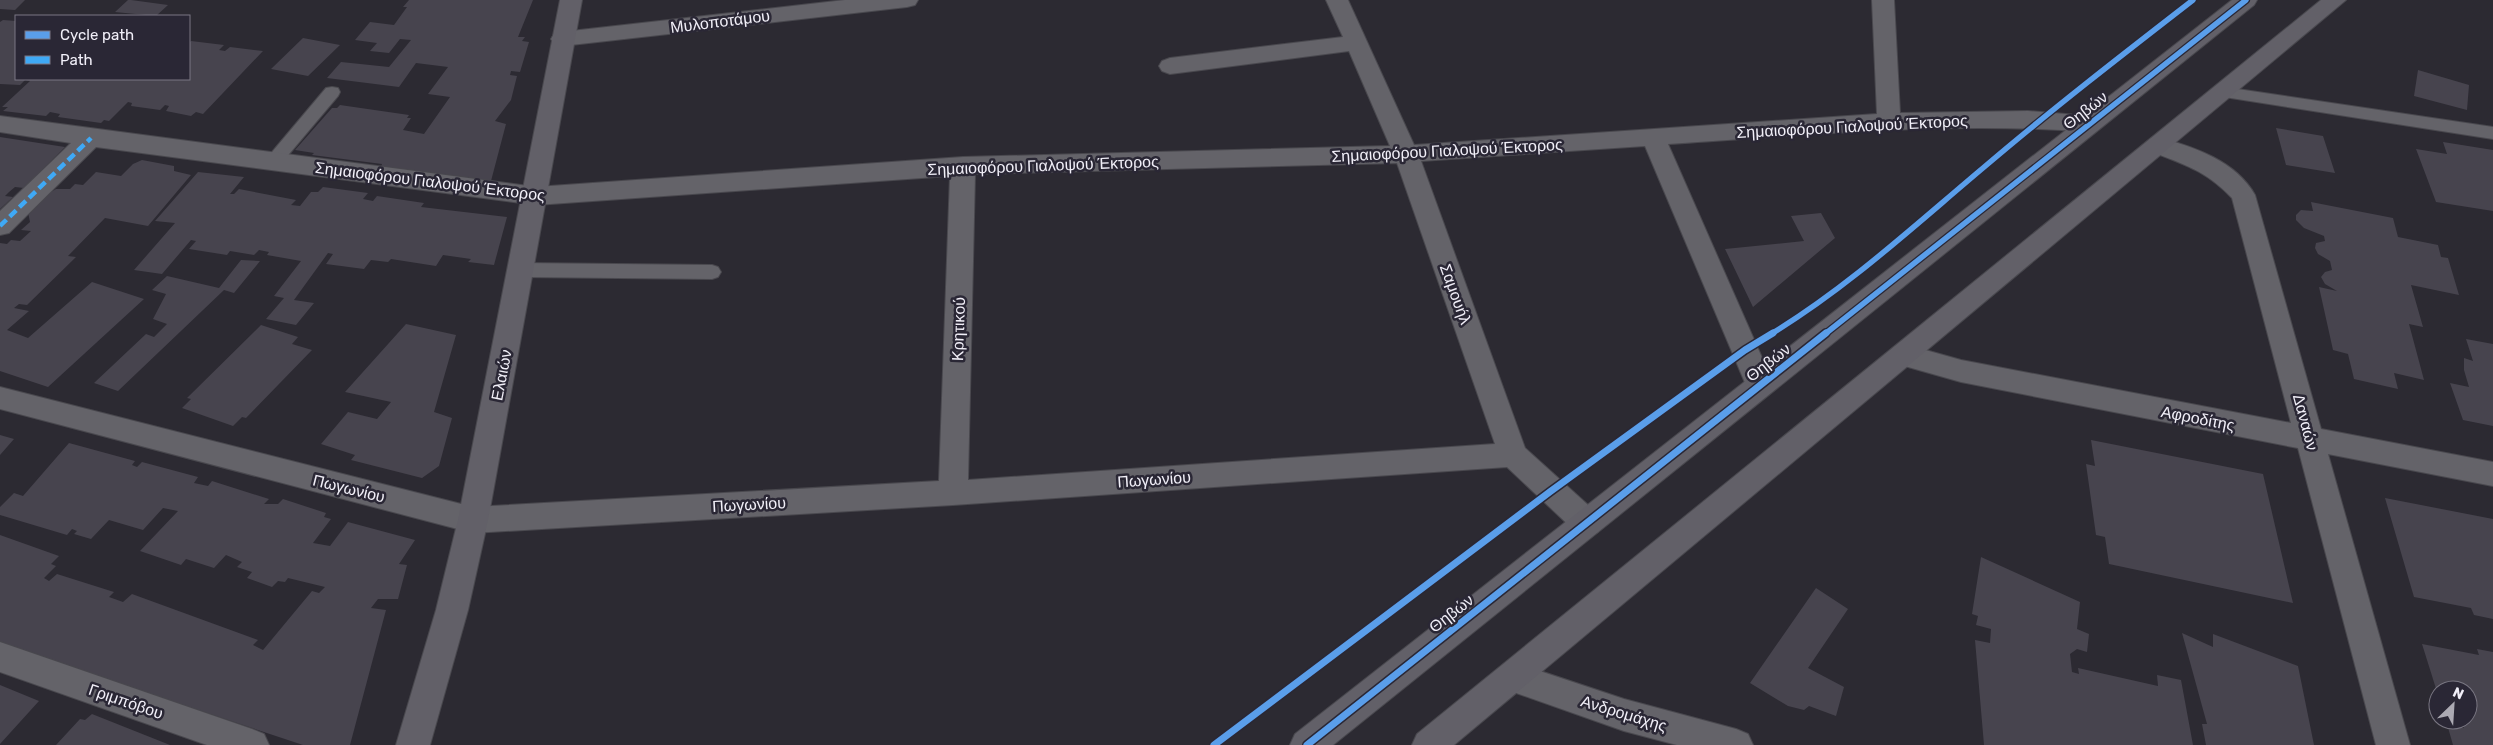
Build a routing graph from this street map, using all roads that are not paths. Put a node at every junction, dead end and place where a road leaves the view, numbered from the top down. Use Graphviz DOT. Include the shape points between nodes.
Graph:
graph roads {
  1 [pos="571,0"];
  2 [pos="907,0"];
  3 [pos="1337,0"];
  4 [pos="1883,0"];
  5 [pos="2246,0"];
  6 [pos="2335,0"];
  7 [pos="562,39"];
  8 [pos="1356,43"];
  9 [pos="1170,66"];
  10 [pos="332,92"];
  11 [pos="2224,92"];
  12 [pos="1889,121"];
  13 [pos="0,124"];
  14 [pos="2090,124"];
  15 [pos="2493,134"];
  16 [pos="91,138"];
  17 [pos="1654,138"];
  18 [pos="2158,146"];
  19 [pos="1406,154"];
  20 [pos="273,162"];
  21 [pos="963,166"];
  22 [pos="536,196"];
  23 [pos="0,226"];
  24 [pos="522,270"];
  25 [pos="712,272"];
  26 [pos="1904,355"];
  27 [pos="1760,385"];
  28 [pos="0,398"];
  29 [pos="2311,440"];
  30 [pos="1513,455"];
  31 [pos="2493,474"];
  32 [pos="953,493"];
  33 [pos="473,520"];
  34 [pos="1587,523"];
  35 [pos="0,657"];
  36 [pos="1512,677"];
  37 [pos="252,745"];
  38 [pos="413,745"];
  39 [pos="1307,745"];
  40 [pos="1429,745"];
  41 [pos="1736,745"];
  42 [pos="2393,745"];
  1 -- 7 [label="main road, Ελαιών"];
  2 -- 7 [label="street, Μυλοποτάμου"];
  3 -- 8 [label="street, Σαμουήλ"];
  4 -- 12 [label="street"];
  5 -- 14 [label="main road, Θηβών"];
  6 -- 11 [label="main road"];
  7 -- 22 [label="main road, Ελαιών"];
  8 -- 9 [label="street"];
  8 -- 19 [label="street, Σαμουήλ"];
  10 -- 20 [label="lane"];
  11 -- 15 [label="lane"];
  11 -- 18 [label="main road"];
  12 -- 14 [label="street, Σημαιοφόρου Γιαλοψού Έκτορος" via="2028,119"];
  12 -- 17 [label="street, Σημαιοφόρου Γιαλοψού Έκτορος"];
  13 -- 16 [label="street, Σημαιοφόρου Γιαλοψού Έκτορος"];
  14 -- 27 [label="main road, Θηβών"];
  16 -- 20 [label="street, Σημαιοφόρου Γιαλοψού Έκτορος"];
  16 -- 23 [label="street"];
  17 -- 19 [label="street, Σημαιοφόρου Γιαλοψού Έκτορος"];
  17 -- 27 [label="street"];
  18 -- 26 [label="main road"];
  18 -- 29 [label="street, Δαναών" via="2200,161 2223,174 2243,195"];
  19 -- 21 [label="street, Σημαιοφόρου Γιαλοψού Έκτορος"];
  19 -- 30 [label="street, Σαμουήλ"];
  20 -- 22 [label="street, Σημαιοφόρου Γιαλοψού Έκτορος"];
  21 -- 22 [label="street, Σημαιοφόρου Γιαλοψού Έκτορος"];
  21 -- 32 [label="street, Κρητικού"];
  22 -- 24 [label="main road, Ελαιών"];
  24 -- 25 [label="lane"];
  24 -- 33 [label="main road, Ελαιών"];
  26 -- 29 [label="street, Αφροδίτης" via="1961,371"];
  26 -- 36 [label="main road"];
  27 -- 34 [label="main road, Θηβών"];
  28 -- 33 [label="street, Πωγωνίου"];
  29 -- 31 [label="street, Αφροδίτης"];
  29 -- 42 [label="street, Δαναών"];
  30 -- 32 [label="street, Πωγωνίου"];
  30 -- 34 [label="street, Σαμουήλ"];
  32 -- 33 [label="street, Πωγωνίου"];
  33 -- 38 [label="main road, Ελαιών" via="452,610"];
  34 -- 39 [label="main road, Θηβών"];
  35 -- 37 [label="street, Γριμπόβου"];
  36 -- 40 [label="main road"];
  36 -- 41 [label="street, Ανδρομάχης" via="1624,715"];
}
